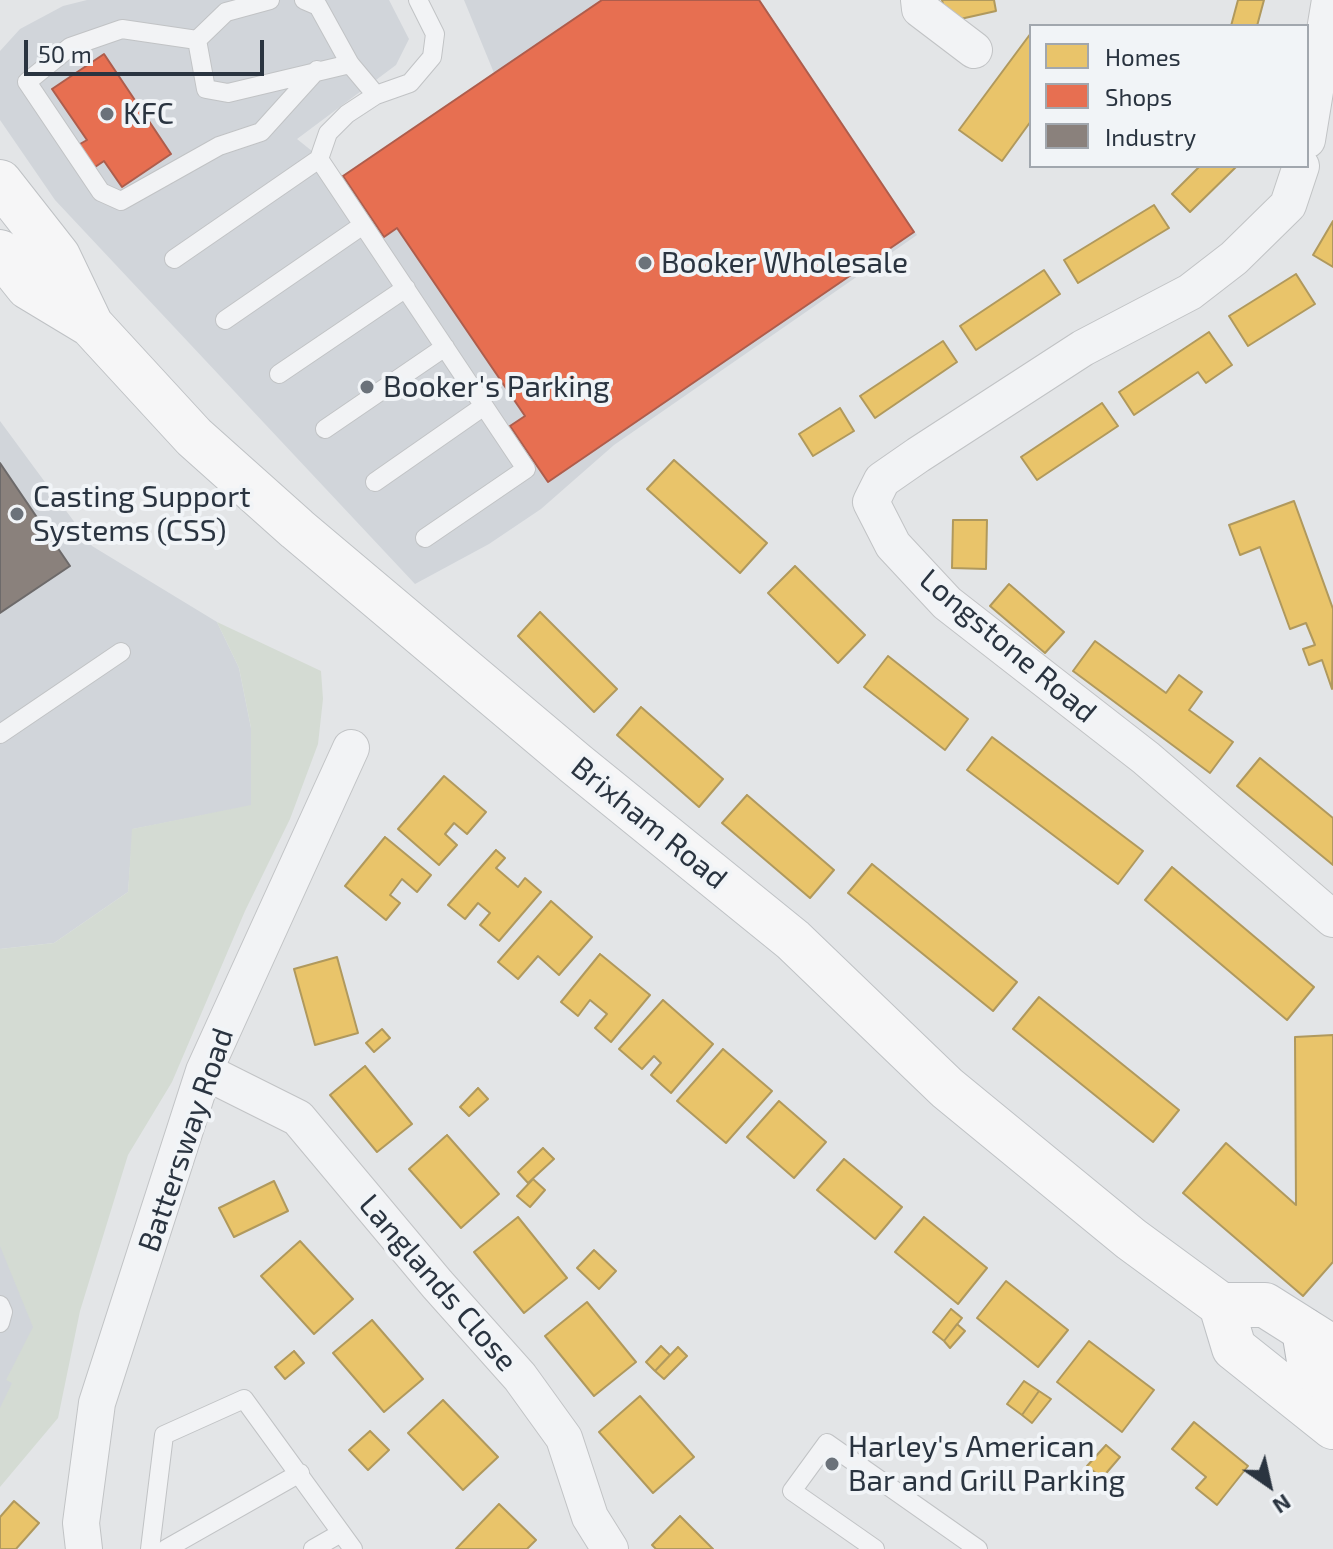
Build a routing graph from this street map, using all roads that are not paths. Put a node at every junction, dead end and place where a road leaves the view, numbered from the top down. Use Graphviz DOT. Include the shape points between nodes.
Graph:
graph roads {
  1 [pos="270,0"];
  2 [pos="304,0"];
  3 [pos="418,0"];
  4 [pos="919,0"];
  5 [pos="1330,0"];
  6 [pos="197,40"];
  7 [pos="974,50"];
  8 [pos="350,64"];
  9 [pos="317,70"];
  10 [pos="376,95"];
  11 [pos="1309,128"];
  12 [pos="319,159"];
  13 [pos="1300,168"];
  14 [pos="0,182"];
  15 [pos="363,225"];
  16 [pos="0,252"];
  17 [pos="174,259"];
  18 [pos="406,288"];
  19 [pos="225,320"];
  20 [pos="91,325"];
  21 [pos="445,347"];
  22 [pos="279,374"];
  23 [pos="484,406"];
  24 [pos="325,429"];
  25 [pos="375,482"];
  26 [pos="425,538"];
  27 [pos="121,652"];
  28 [pos="0,734"];
  29 [pos="351,748"];
  30 [pos="1333,919"];
  31 [pos="204,1071"];
  32 [pos="0,1305"];
  33 [pos="1221,1305"];
  34 [pos="0,1323"];
  35 [pos="1319,1339"];
  36 [pos="1333,1385"];
  37 [pos="1333,1427"];
  38 [pos="300,1473"];
  39 [pos="341,1533"];
  40 [pos="84,1549"];
  41 [pos="150,1549"];
  42 [pos="166,1549"];
  43 [pos="313,1549"];
  44 [pos="353,1549"];
  45 [pos="610,1549"];
  46 [pos="875,1549"];
  47 [pos="978,1549"];
  1 -- 6 [label="lane" via="226,12"];
  2 -- 8 [label="lane" via="318,6"];
  3 -- 10 [label="lane" via="435,34 432,57 410,83"];
  4 -- 7 [label="street" via="920,9"];
  5 -- 11 [label="street"];
  6 -- 9 [label="lane" via="206,89 228,93"];
  6 -- 9 [label="lane" via="122,29 70,47 27,82 101,192 121,201 219,146 261,132"];
  8 -- 9 [label="lane"];
  8 -- 10 [label="lane"];
  10 -- 12 [label="lane" via="328,133"];
  12 -- 15 [label="lane"];
  12 -- 17 [label="lane"];
  13 -- 30 [label="street, Longstone Road" via="1288,205 1234,258 1190,292 1083,348 918,455 882,480 871,502 893,545 947,603 1146,758"];
  14 -- 20 [label="main road, Brixham Road" via="58,256"];
  15 -- 18 [label="lane"];
  15 -- 19 [label="lane"];
  16 -- 20 [label="main road, Brixham Road" via="28,287"];
  18 -- 21 [label="lane"];
  18 -- 22 [label="lane"];
  20 -- 33 [label="main road, Brixham Road" via="194,437 297,529 793,940 947,1088 1131,1239"];
  21 -- 23 [label="lane"];
  21 -- 24 [label="lane"];
  23 -- 25 [label="lane"];
  23 -- 26 [label="lane" via="526,469"];
  27 -- 28 [label="lane"];
  29 -- 31 [label="street, Battersway Road"];
  31 -- 40 [label="street, Battersway Road" via="97,1403 81,1523"];
  31 -- 45 [label="street, Langlands Close" via="298,1118 520,1377 564,1438 590,1517"];
  32 -- 34 [label="lane"];
  33 -- 35 [label="main road" via="1265,1305"];
  33 -- 37 [label="main road" via="1234,1348"];
  35 -- 36 [label="main road" via="1310,1367"];
  38 -- 39 [label="lane"];
  38 -- 41 [label="lane" via="244,1399 164,1435"];
  38 -- 42 [label="lane"];
  39 -- 43 [label="lane"];
  39 -- 44 [label="lane"];
  46 -- 47 [label="lane" via="792,1491 827,1443"];
}
